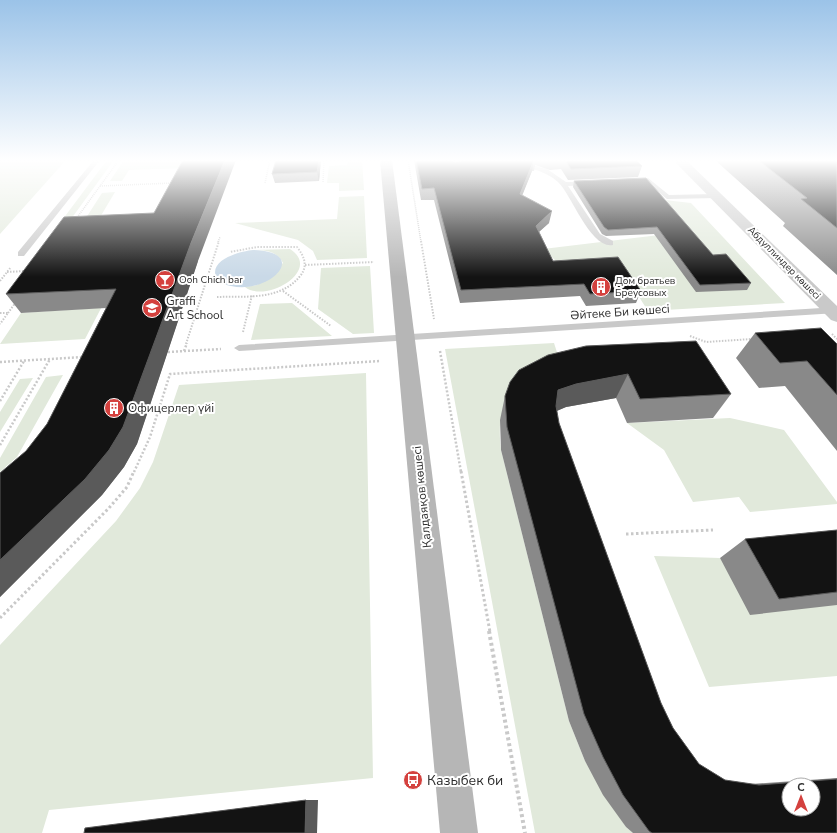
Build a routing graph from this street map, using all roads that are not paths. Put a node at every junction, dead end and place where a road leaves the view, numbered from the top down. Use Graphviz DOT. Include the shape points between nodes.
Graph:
graph roads {
  1 [pos="66,199"];
  2 [pos="390,199"];
  3 [pos="573,199"];
  4 [pos="719,199"];
  5 [pos="610,243"];
  6 [pos="21,254"];
  7 [pos="835,312"];
  8 [pos="404,339"];
  9 [pos="239,348"];
  10 [pos="459,833"];
  1 -- 6 [label="lane"];
  2 -- 8 [label="street, Қалдаяқов көшесі"];
  3 -- 5 [label="lane" via="597,236"];
  4 -- 7 [label="street, Абдуллиндер көшесі"];
  7 -- 8 [label="lane, Әйтеке Би көшесі"];
  8 -- 9 [label="lane, Әйтеке Би көшесі"];
  8 -- 10 [label="street, Қалдаяқов көшесі"];
}
